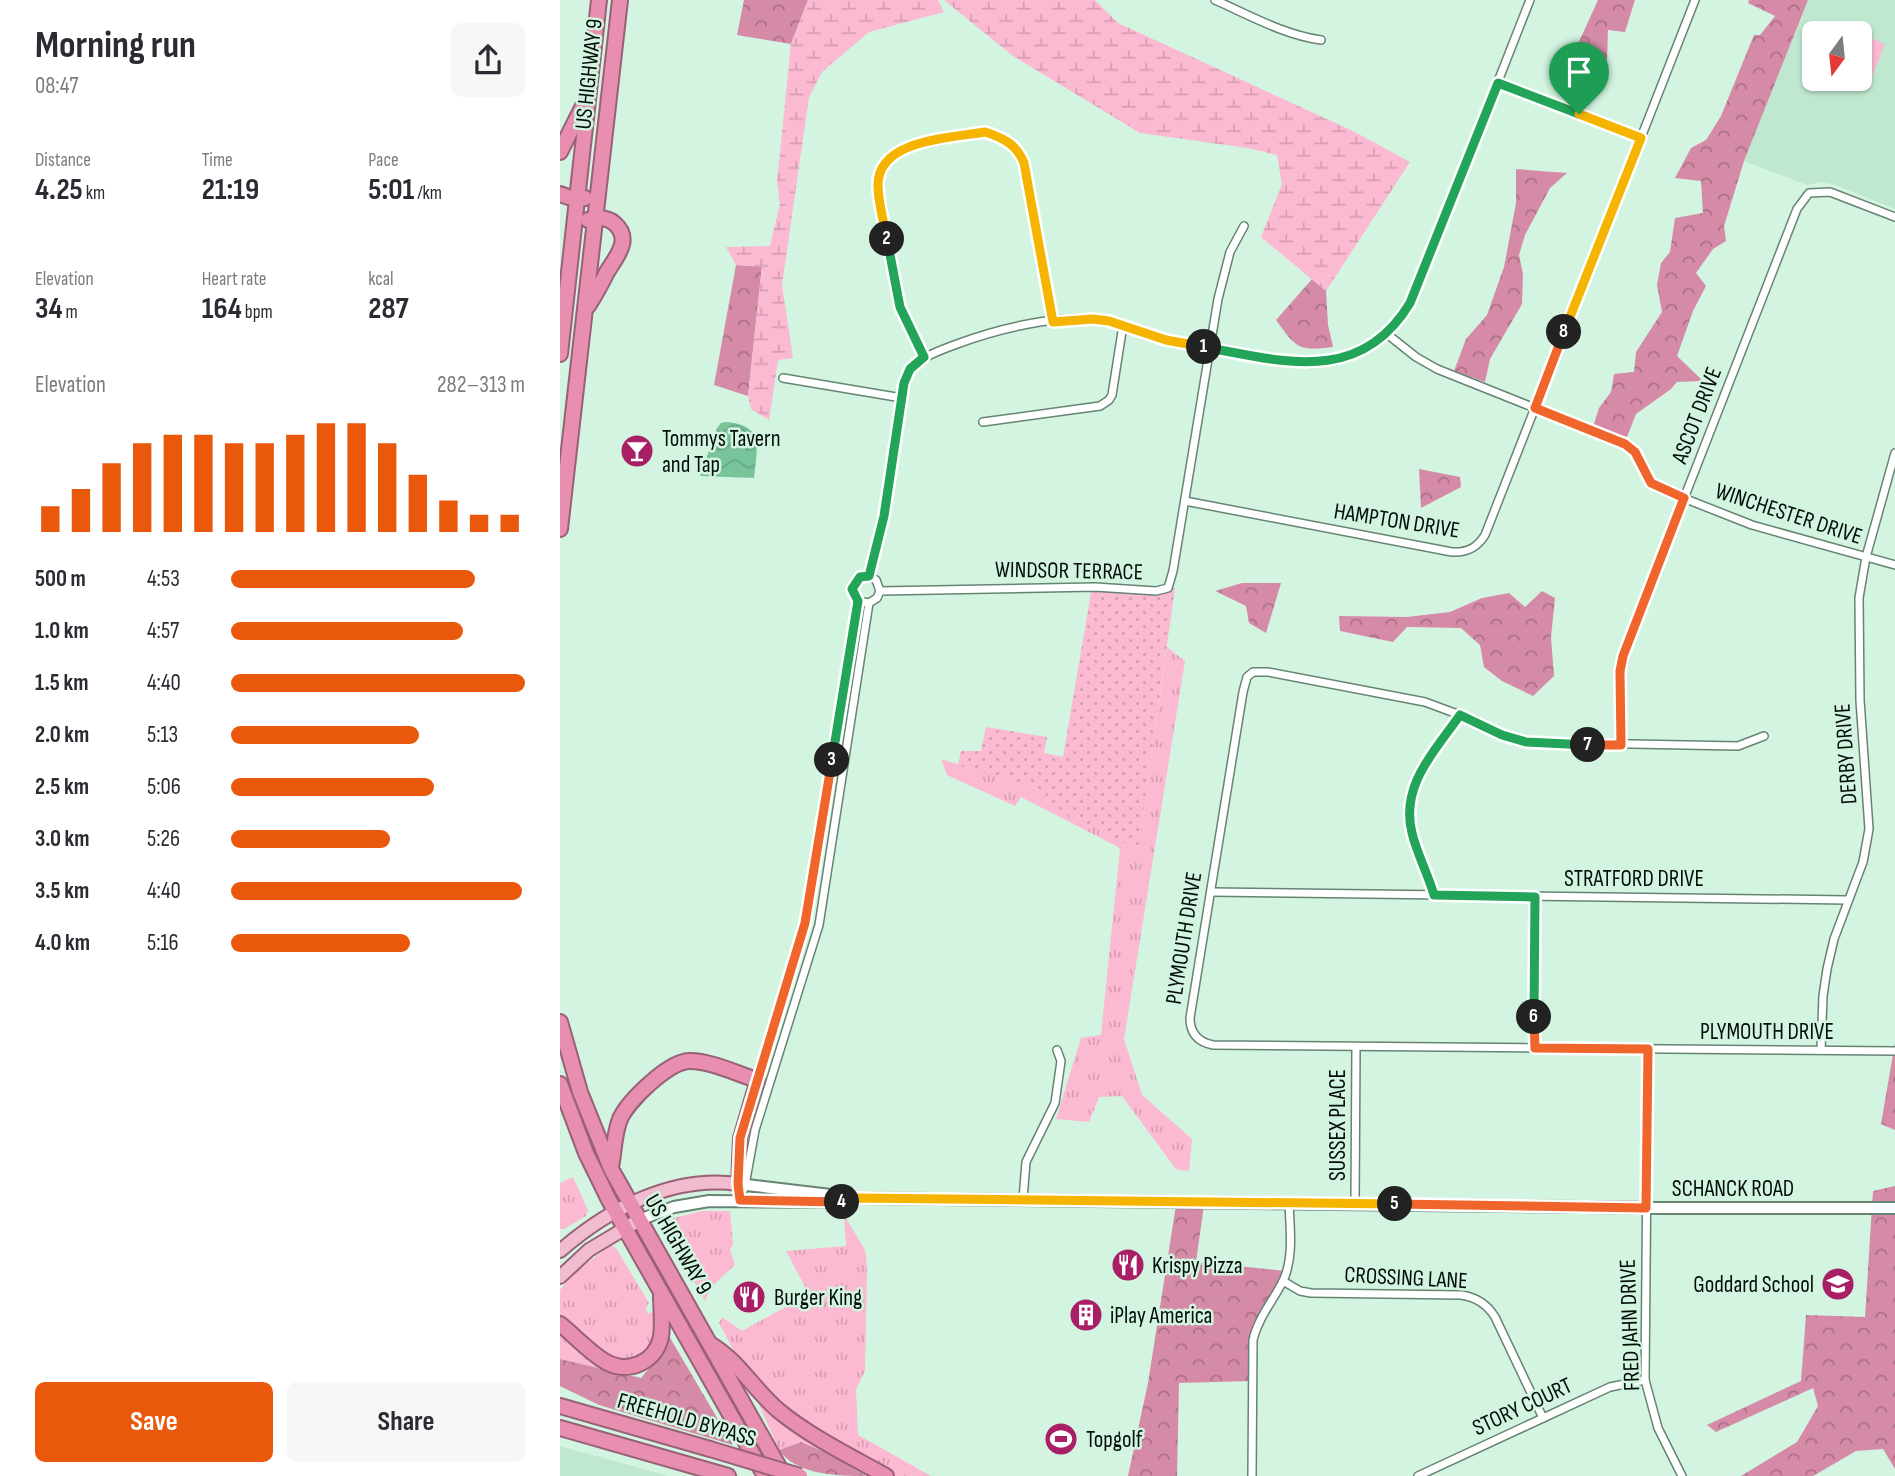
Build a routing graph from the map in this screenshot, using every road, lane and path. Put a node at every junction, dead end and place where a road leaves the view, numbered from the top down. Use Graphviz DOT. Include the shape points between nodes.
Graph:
graph roads {
  1 [pos="599,0"];
  2 [pos="620,0"];
  3 [pos="1215,0"];
  4 [pos="1530,0"];
  5 [pos="1695,0"];
  6 [pos="1321,40"];
  7 [pos="1498,83"];
  8 [pos="589,96"];
  9 [pos="1641,138"];
  10 [pos="560,152"];
  11 [pos="600,182"];
  12 [pos="560,194"];
  13 [pos="577,200"];
  14 [pos="596,217"];
  15 [pos="1895,217"];
  16 [pos="1244,226"];
  17 [pos="573,236"];
  18 [pos="584,313"];
  19 [pos="562,321"];
  20 [pos="1053,322"];
  21 [pos="1123,325"];
  22 [pos="1387,334"];
  23 [pos="1209,348"];
  24 [pos="560,354"];
  25 [pos="924,357"];
  26 [pos="783,378"];
  27 [pos="902,398"];
  28 [pos="1535,408"];
  29 [pos="983,422"];
  30 [pos="1895,453"];
  31 [pos="1684,498"];
  32 [pos="1185,501"];
  33 [pos="560,529"];
  34 [pos="1866,557"];
  35 [pos="1895,565"];
  36 [pos="869,576"];
  37 [pos="880,591"];
  38 [pos="858,601"];
  39 [pos="869,603"];
  40 [pos="1460,715"];
  41 [pos="1764,736"];
  42 [pos="1621,745"];
  43 [pos="817,856"];
  44 [pos="830,859"];
  45 [pos="1211,892"];
  46 [pos="1434,895"];
  47 [pos="1535,897"];
  48 [pos="1848,900"];
  49 [pos="560,1022"];
  50 [pos="773,1029"];
  51 [pos="786,1034"];
  52 [pos="1356,1046"];
  53 [pos="1535,1048"];
  54 [pos="1648,1049"];
  55 [pos="1057,1050"];
  56 [pos="1821,1050"];
  57 [pos="1895,1051"];
  58 [pos="775,1070"];
  59 [pos="757,1080"];
  60 [pos="560,1084"];
  61 [pos="611,1169"];
  62 [pos="742,1184"];
  63 [pos="856,1198"];
  64 [pos="1023,1199"];
  65 [pos="740,1200"];
  66 [pos="629,1203"];
  67 [pos="1289,1204"];
  68 [pos="1355,1204"];
  69 [pos="1646,1208"];
  70 [pos="1895,1208"];
  71 [pos="615,1211"];
  72 [pos="639,1220"];
  73 [pos="624,1227"];
  74 [pos="560,1251"];
  75 [pos="560,1277"];
  76 [pos="1283,1281"];
  77 [pos="661,1293"];
  78 [pos="560,1324"];
  79 [pos="710,1344"];
  80 [pos="1645,1380"];
  81 [pos="560,1406"];
  82 [pos="1543,1418"];
  83 [pos="560,1428"];
  84 [pos="560,1435"];
  85 [pos="604,1441"];
  86 [pos="726,1476"];
  87 [pos="765,1476"];
  88 [pos="784,1476"];
  89 [pos="800,1476"];
  90 [pos="886,1476"];
  91 [pos="1252,1476"];
  92 [pos="1418,1476"];
  93 [pos="1682,1476"];
  1 -- 8 [label="highway, US HIGHWAY 9"];
  2 -- 11 [label="highway, US HIGHWAY 9"];
  3 -- 6 [label="street"];
  4 -- 7 [label="street"];
  5 -- 9 [label="street, HAMPTON DRIVE"];
  7 -- 9 [label="street"];
  7 -- 22 [label="street" via="1416,290"];
  8 -- 10 [label="highway"];
  8 -- 13 [label="highway, US HIGHWAY 9"];
  9 -- 28 [label="street, HAMPTON DRIVE"];
  11 -- 13 [label="highway" via="587,197"];
  11 -- 14 [label="highway, US HIGHWAY 9"];
  12 -- 13 [label="highway"];
  13 -- 17 [label="highway, US HIGHWAY 9"];
  14 -- 17 [label="highway" via="585,221"];
  14 -- 18 [label="highway, US HIGHWAY 9"];
  14 -- 18 [label="highway" via="618,226 622,246"];
  15 -- 31 [label="street, ASCOT DRIVE" via="1824,191 1803,198"];
  16 -- 23 [label="street, WINDSOR TERRACE" via="1230,252"];
  17 -- 19 [label="highway, US HIGHWAY 9"];
  18 -- 33 [label="highway, US HIGHWAY 9"];
  19 -- 24 [label="highway, US HIGHWAY 9"];
  20 -- 21 [label="street" via="1093,319"];
  20 -- 25 [label="street" via="985,334"];
  20 -- 25 [label="street" via="1026,170 1017,150 985,132 909,146 888,159 878,185 898,299"];
  21 -- 23 [label="street"];
  21 -- 29 [label="street" via="1109,400"];
  22 -- 23 [label="street" via="1356,353 1314,363"];
  22 -- 28 [label="street, WINCHESTER DRIVE" via="1437,369"];
  23 -- 32 [label="street, WINDSOR TERRACE"];
  25 -- 27 [label="street" via="910,369"];
  26 -- 27 [label="street"];
  27 -- 36 [label="street" via="884,516"];
  28 -- 31 [label="street, WINCHESTER DRIVE" via="1625,444 1635,452 1651,483"];
  28 -- 32 [label="street, HAMPTON DRIVE" via="1485,535 1465,552"];
  30 -- 34 [label="street, DERBY DRIVE"];
  31 -- 34 [label="street, WINCHESTER DRIVE" via="1752,525"];
  31 -- 42 [label="street, ASCOT DRIVE" via="1623,656"];
  32 -- 37 [label="street, WINDSOR TERRACE" via="1172,580 1163,590"];
  34 -- 35 [label="street, WINCHESTER DRIVE"];
  34 -- 48 [label="street, DERBY DRIVE" via="1859,598 1869,829 1863,862"];
  36 -- 37 [label="street"];
  36 -- 38 [label="street" via="853,584"];
  37 -- 39 [label="street"];
  38 -- 39 [label="street"];
  38 -- 43 [label="street"];
  39 -- 44 [label="street"];
  40 -- 42 [label="street, PLYMOUTH DRIVE" via="1526,742"];
  40 -- 45 [label="street, PLYMOUTH DRIVE" via="1412,699 1253,672 1243,692"];
  40 -- 46 [label="street" via="1420,772 1410,800 1412,834"];
  41 -- 42 [label="street, PLYMOUTH DRIVE" via="1738,746"];
  43 -- 44 [label="street"];
  43 -- 50 [label="street" via="798,948"];
  44 -- 51 [label="street" via="819,925"];
  45 -- 46 [label="street, STRATFORD DRIVE"];
  45 -- 52 [label="street, PLYMOUTH DRIVE" via="1190,1018 1194,1035 1213,1045"];
  46 -- 47 [label="street, STRATFORD DRIVE"];
  47 -- 48 [label="street, STRATFORD DRIVE"];
  47 -- 53 [label="street"];
  48 -- 56 [label="street, DERBY DRIVE" via="1827,969"];
  49 -- 61 [label="highway, US HIGHWAY 9" via="580,1092"];
  50 -- 51 [label="street"];
  50 -- 59 [label="street"];
  51 -- 58 [label="street"];
  52 -- 53 [label="street, PLYMOUTH DRIVE"];
  52 -- 68 [label="street, SUSSEX PLACE"];
  53 -- 54 [label="street, PLYMOUTH DRIVE"];
  54 -- 56 [label="street, PLYMOUTH DRIVE"];
  54 -- 69 [label="street, FRED JAHN DRIVE"];
  55 -- 64 [label="street" via="1061,1061 1055,1103 1026,1162"];
  56 -- 57 [label="street, PLYMOUTH DRIVE"];
  58 -- 59 [label="street"];
  58 -- 62 [label="street"];
  59 -- 61 [label="highway" via="692,1061 667,1069 622,1116"];
  59 -- 62 [label="main road" via="740,1138"];
  60 -- 71 [label="highway, US HIGHWAY 9" via="586,1153"];
  61 -- 66 [label="highway, US HIGHWAY 9"];
  62 -- 63 [label="street, SCHANCK ROAD"];
  62 -- 65 [label="street"];
  62 -- 66 [label="main road, SCHANCK ROAD" via="693,1184"];
  63 -- 64 [label="street, SCHANCK ROAD"];
  63 -- 65 [label="street, SCHANCK ROAD" via="846,1202"];
  64 -- 67 [label="street, SCHANCK ROAD"];
  65 -- 72 [label="street, SCHANCK ROAD" via="688,1204"];
  66 -- 71 [label="main road, SCHANCK ROAD"];
  66 -- 72 [label="highway, US HIGHWAY 9"];
  67 -- 68 [label="street, SCHANCK ROAD"];
  67 -- 76 [label="street" via="1289,1265"];
  68 -- 69 [label="street, SCHANCK ROAD"];
  69 -- 70 [label="street, SCHANCK ROAD"];
  69 -- 80 [label="street, FRED JAHN DRIVE"];
  71 -- 73 [label="highway, US HIGHWAY 9"];
  71 -- 74 [label="main road, SCHANCK ROAD"];
  72 -- 73 [label="main road"];
  72 -- 79 [label="highway, US HIGHWAY 9"];
  73 -- 75 [label="main road"];
  73 -- 77 [label="highway, US HIGHWAY 9"];
  76 -- 82 [label="street, CROSSING LANE" via="1311,1293 1477,1299 1495,1317"];
  76 -- 91 [label="street" via="1253,1340"];
  77 -- 78 [label="highway" via="660,1341 652,1355 637,1365 609,1364"];
  77 -- 87 [label="highway, US HIGHWAY 9"];
  79 -- 88 [label="highway, US HIGHWAY 9"];
  79 -- 90 [label="highway" via="727,1353 765,1398 794,1422"];
  80 -- 82 [label="street, STORY COURT" via="1609,1387"];
  80 -- 93 [label="street, FRED JAHN DRIVE" via="1658,1429"];
  81 -- 89 [label="highway, FREEHOLD BYPASS, bridge"];
  82 -- 92 [label="street, STORY COURT"];
  83 -- 85 [label="highway, FREEHOLD BYPASS"];
  84 -- 85 [label="highway" via="594,1444"];
  85 -- 86 [label="highway, FREEHOLD BYPASS"];
}
